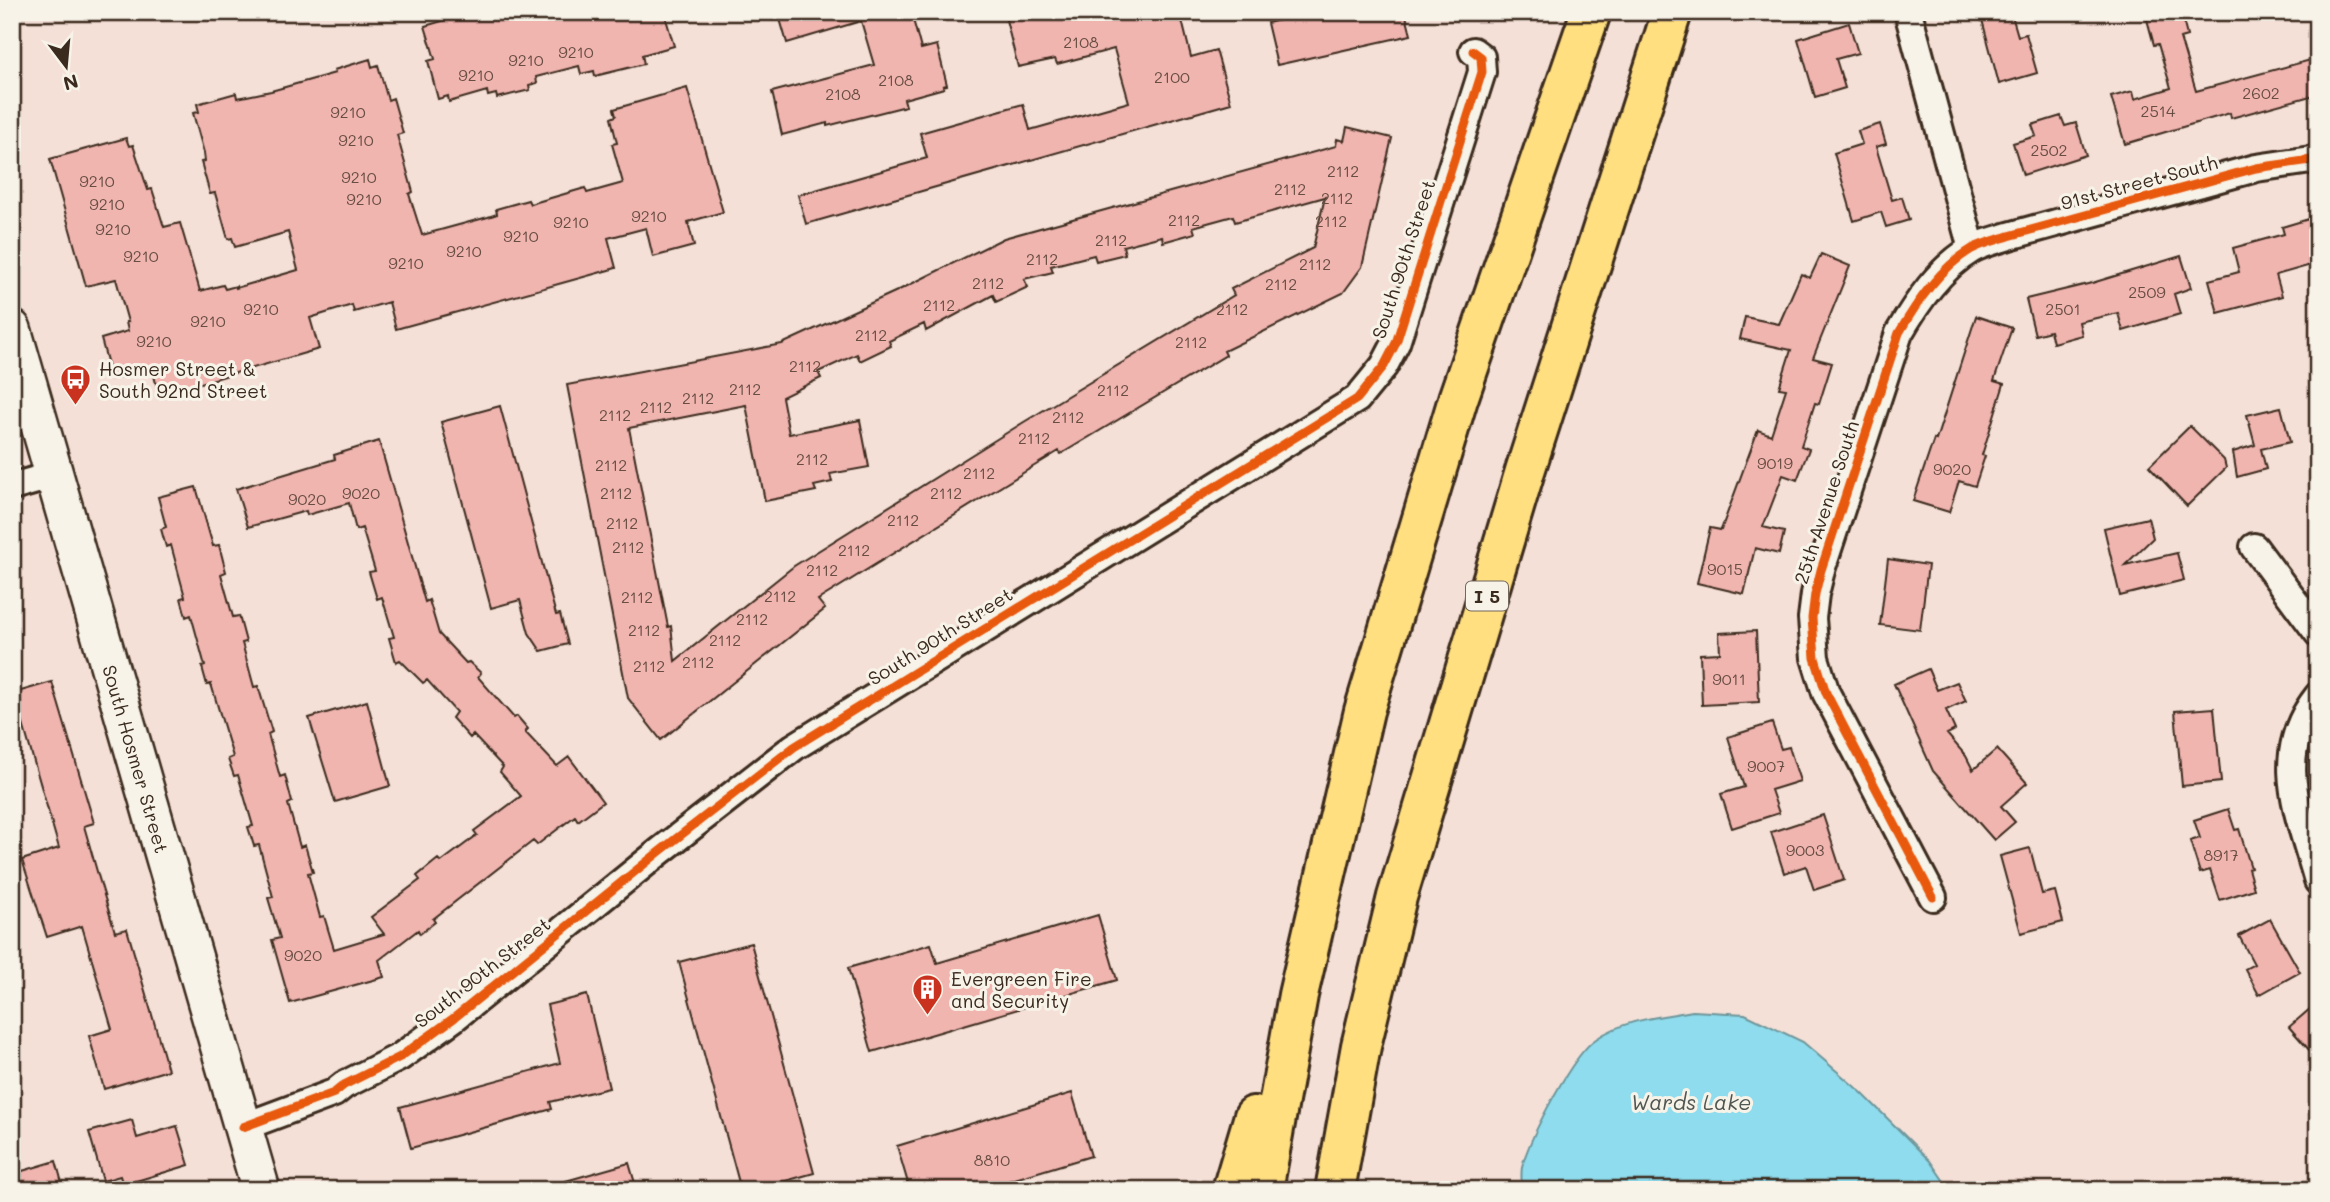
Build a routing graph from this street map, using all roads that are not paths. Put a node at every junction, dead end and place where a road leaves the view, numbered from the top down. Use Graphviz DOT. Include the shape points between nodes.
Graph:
graph roads {
  1 [pos="1591,12"];
  2 [pos="1672,12"];
  3 [pos="1908,12"];
  4 [pos="1473,51"];
  5 [pos="2318,159"];
  6 [pos="1972,249"];
  7 [pos="12,329"];
  8 [pos="54,475"];
  9 [pos="12,487"];
  10 [pos="2254,547"];
  11 [pos="2318,633"];
  12 [pos="2318,696"];
  13 [pos="2318,881"];
  14 [pos="1933,897"];
  15 [pos="1298,995"];
  16 [pos="243,1127"];
  17 [pos="261,1190"];
  18 [pos="1232,1190"];
  19 [pos="1263,1190"];
  20 [pos="1335,1190"];
  1 -- 15 [label="highway" via="1458,399 1364,711"];
  2 -- 20 [label="highway, I 5" via="1525,471 1397,897 1362,1045"];
  3 -- 6 [label="street"];
  4 -- 16 [label="street, South 90th Street" via="1481,57 1482,72 1396,343 1357,399 794,747 400,1057 334,1093"];
  5 -- 6 [label="street, 91st Street South" via="2256,168"];
  6 -- 14 [label="street, 25th Avenue South" via="1932,284 1899,334 1821,570 1812,618 1815,658 1826,693"];
  7 -- 8 [label="main road, South Hosmer Street"];
  8 -- 9 [label="street"];
  8 -- 16 [label="main road, South Hosmer Street"];
  10 -- 11 [label="street"];
  12 -- 13 [label="street" via="2298,727 2291,783"];
  15 -- 18 [label="highway"];
  15 -- 19 [label="highway"];
  16 -- 17 [label="main road, South Hosmer Street"];
}
